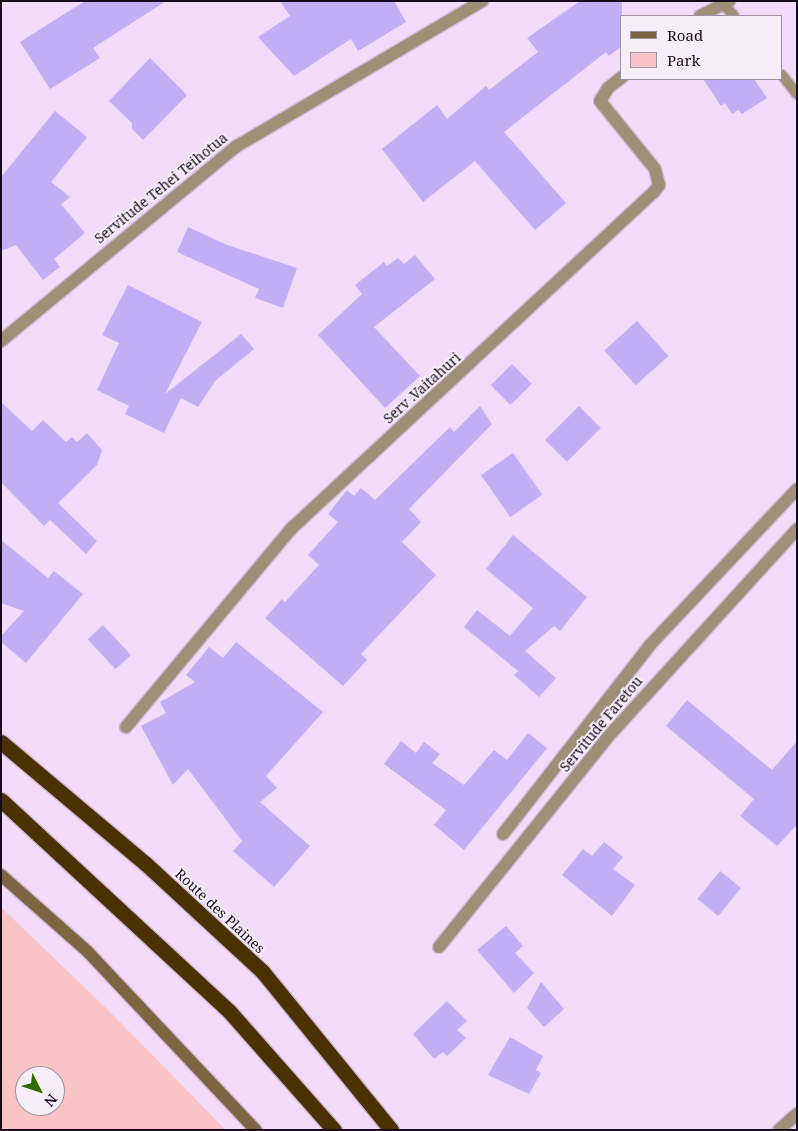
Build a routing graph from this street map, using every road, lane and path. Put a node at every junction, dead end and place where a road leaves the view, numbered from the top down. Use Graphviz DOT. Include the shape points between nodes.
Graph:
graph roads {
  1 [pos="482,1"];
  2 [pos="726,3"];
  3 [pos="702,15"];
  4 [pos="733,15"];
  5 [pos="783,76"];
  6 [pos="620,79"];
  7 [pos="797,94"];
  8 [pos="1,341"];
  9 [pos="797,489"];
  10 [pos="797,529"];
  11 [pos="126,727"];
  12 [pos="1,742"];
  13 [pos="1,800"];
  14 [pos="503,834"];
  15 [pos="1,874"];
  16 [pos="438,948"];
  17 [pos="797,1114"];
  18 [pos="256,1130"];
  19 [pos="334,1130"];
  20 [pos="391,1130"];
  21 [pos="778,1130"];
  1 -- 8 [label="street, Servitude Tehei Teihotua" via="237,146"];
  2 -- 3 [label="street"];
  2 -- 4 [label="lane"];
  5 -- 7 [label="lane"];
  6 -- 11 [label="street, Serv .Vaitahuri" via="600,100 655,169 659,185 654,192 290,528"];
  9 -- 14 [label="street, Servitude Faretou" via="650,645"];
  10 -- 16 [label="street, Servitude Faretou" via="606,739"];
  12 -- 20 [label="highway, Route des Plaines" via="138,858 262,970"];
  13 -- 19 [label="highway" via="229,1012"];
  15 -- 18 [label="main road" via="108,972"];
  17 -- 21 [label="street"];
}
